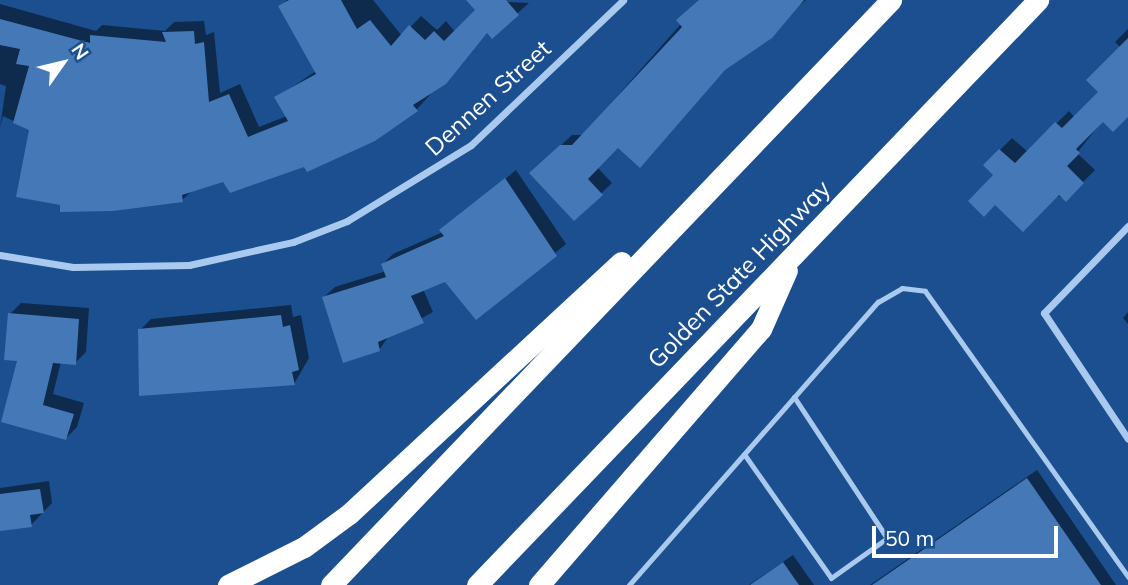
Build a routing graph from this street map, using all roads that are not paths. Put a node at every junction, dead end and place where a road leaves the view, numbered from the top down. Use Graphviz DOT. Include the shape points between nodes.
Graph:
graph roads {
  1 [pos="623,0"];
  2 [pos="891,0"];
  3 [pos="1038,0"];
  4 [pos="776,118"];
  5 [pos="1128,226"];
  6 [pos="0,255"];
  7 [pos="794,255"];
  8 [pos="794,397"];
  9 [pos="1128,439"];
  10 [pos="744,454"];
  11 [pos="1128,577"];
  12 [pos="228,585"];
  13 [pos="331,585"];
  14 [pos="477,585"];
  15 [pos="539,585"];
  16 [pos="629,585"];
  1 -- 6 [label="street, Dennen Street" via="471,145 347,221 293,242 189,265 73,267"];
  2 -- 4 [label="highway"];
  3 -- 7 [label="highway, Golden State Highway"];
  4 -- 12 [label="highway" via="349,514 304,547"];
  4 -- 13 [label="highway"];
  5 -- 9 [label="street" via="1044,313"];
  7 -- 14 [label="highway, Golden State Highway"];
  7 -- 15 [label="highway" via="761,329"];
  8 -- 10 [label="lane"];
  8 -- 10 [label="lane" via="887,538 831,578"];
  8 -- 11 [label="lane" via="878,302 901,288 925,291"];
  10 -- 16 [label="lane"];
}
